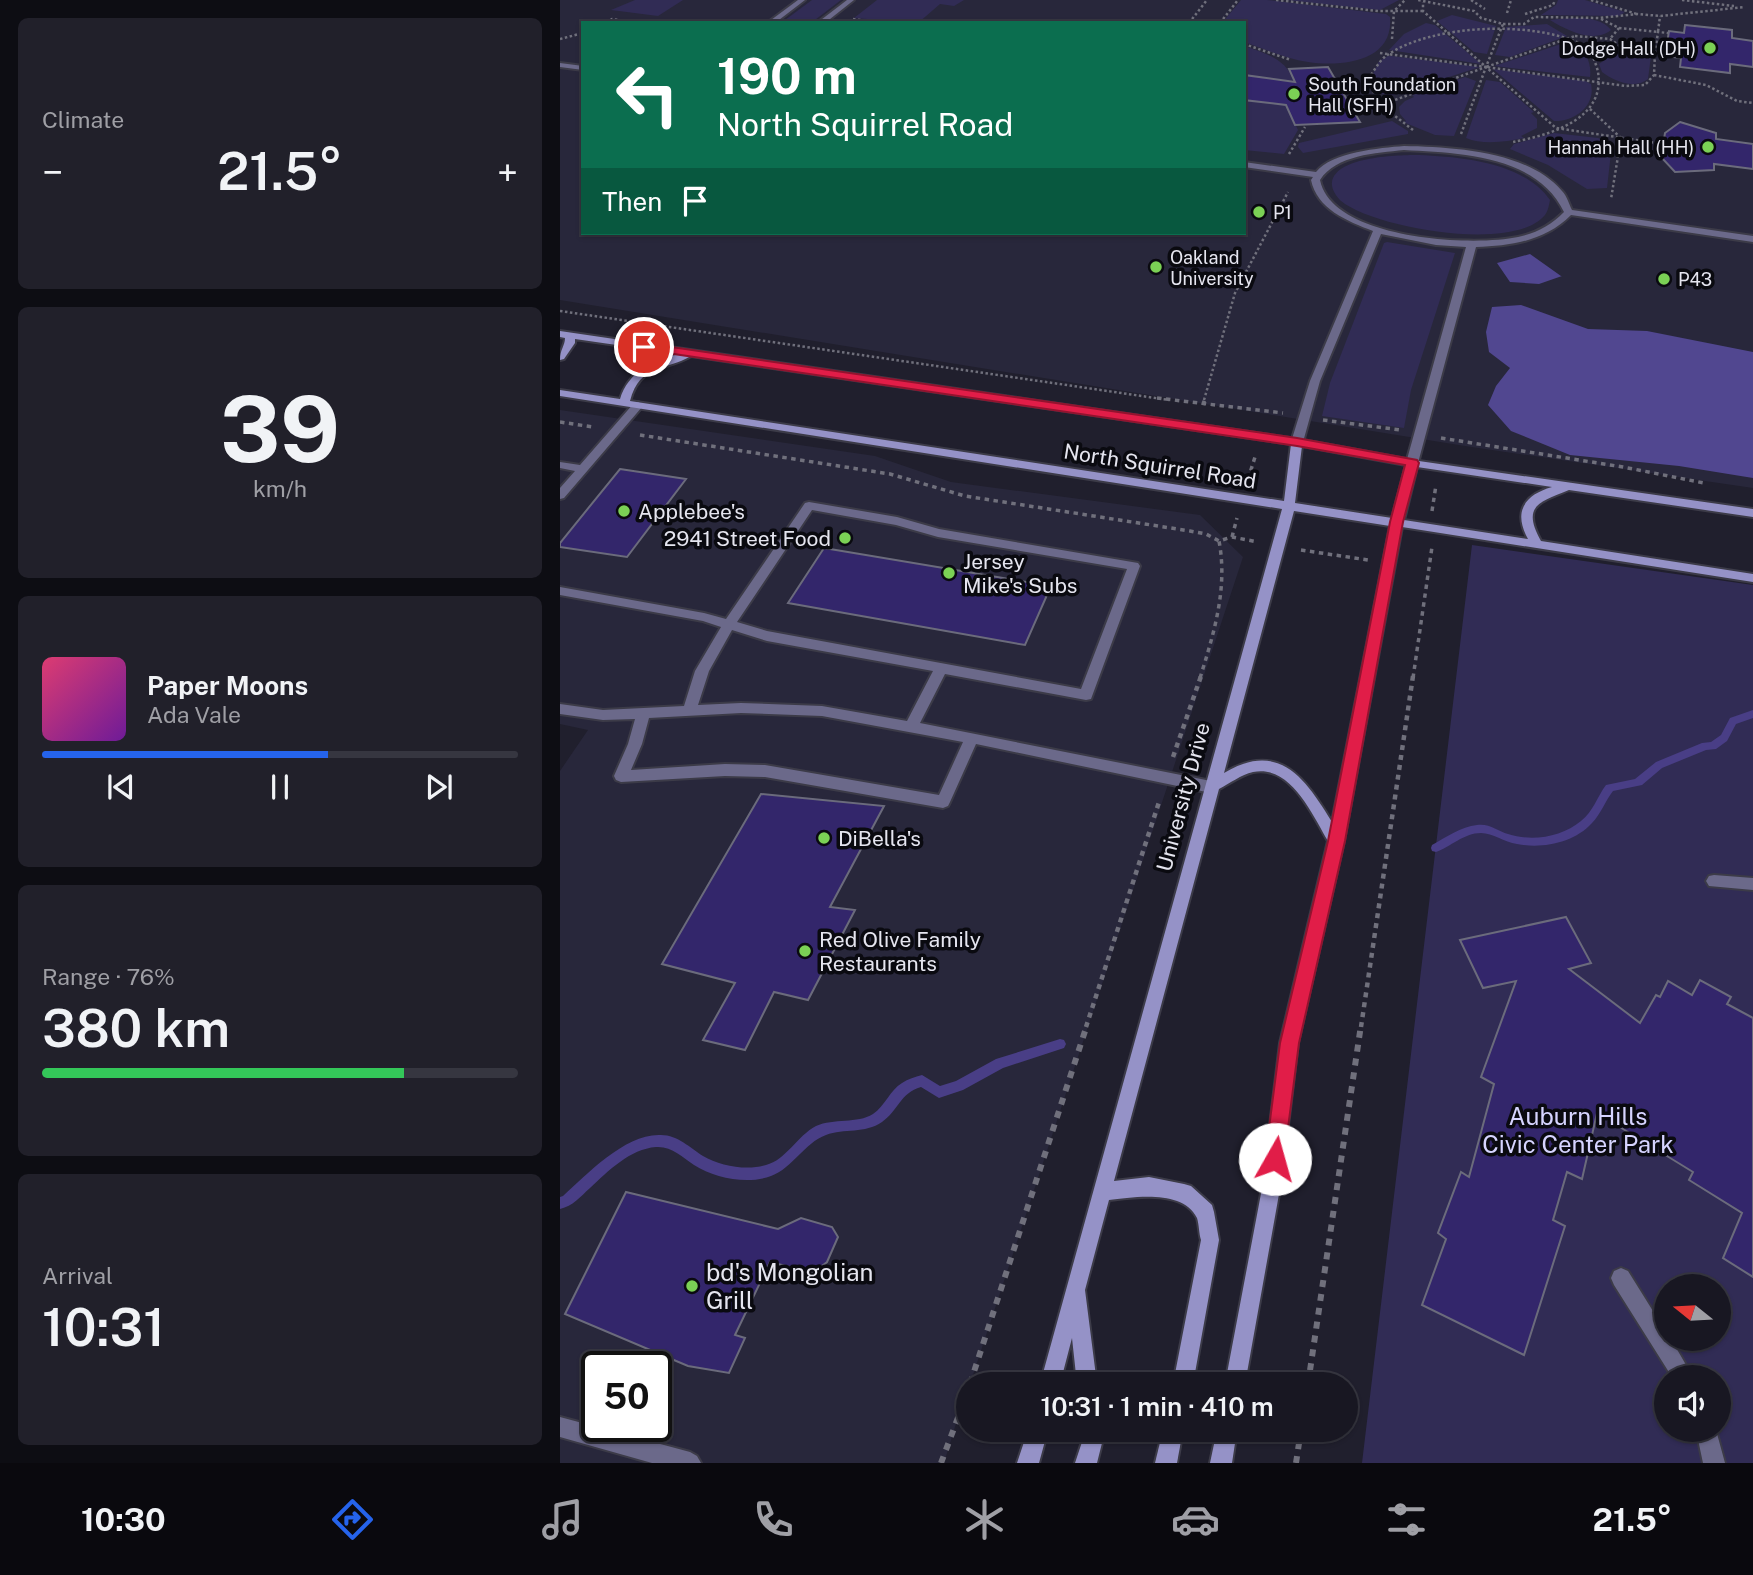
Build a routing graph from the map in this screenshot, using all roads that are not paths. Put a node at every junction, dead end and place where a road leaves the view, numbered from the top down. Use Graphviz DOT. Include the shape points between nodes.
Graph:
graph roads {
  1 [pos="802,0"];
  2 [pos="850,0"];
  3 [pos="774,21"];
  4 [pos="823,21"];
  5 [pos="560,65"];
  6 [pos="581,68"];
  7 [pos="1246,164"];
  8 [pos="1318,175"];
  9 [pos="1569,212"];
  10 [pos="1378,229"];
  11 [pos="1753,239"];
  12 [pos="1472,244"];
  13 [pos="565,335"];
  14 [pos="694,354"];
  15 [pos="560,357"];
  16 [pos="560,393"];
  17 [pos="624,403"];
  18 [pos="638,405"];
  19 [pos="1297,442"];
  20 [pos="1412,463"];
  21 [pos="560,465"];
  22 [pos="583,469"];
  23 [pos="1573,487"];
  24 [pos="560,495"];
  25 [pos="1289,506"];
  26 [pos="1753,513"];
  27 [pos="1396,522"];
  28 [pos="1537,544"];
  29 [pos="1753,578"];
  30 [pos="560,591"];
  31 [pos="728,626"];
  32 [pos="941,668"];
  33 [pos="560,709"];
  34 [pos="690,710"];
  35 [pos="643,715"];
  36 [pos="911,727"];
  37 [pos="972,738"];
  38 [pos="1211,787"];
  39 [pos="1336,841"];
  40 [pos="1714,881"];
  41 [pos="1753,884"];
  42 [pos="1103,1192"];
  43 [pos="1621,1278"];
  44 [pos="1077,1287"];
  45 [pos="1675,1365"];
  46 [pos="1053,1372"];
  47 [pos="1086,1372"];
  48 [pos="1185,1372"];
  49 [pos="1237,1372"];
  50 [pos="560,1427"];
  51 [pos="1034,1442"];
  52 [pos="1092,1442"];
  53 [pos="1170,1442"];
  54 [pos="1225,1442"];
  55 [pos="1709,1442"];
  56 [pos="690,1463"];
  57 [pos="1028,1463"];
  58 [pos="1086,1463"];
  59 [pos="1166,1463"];
  60 [pos="1221,1463"];
  61 [pos="1714,1463"];
  1 -- 3 [label="street"];
  2 -- 4 [label="street"];
  5 -- 6 [label="street"];
  7 -- 8 [label="street"];
  8 -- 9 [label="street" via="1324,167 1358,153 1404,148 1452,151 1500,160 1541,177 1566,199"];
  8 -- 10 [label="street" via="1316,187 1322,199"];
  9 -- 11 [label="street"];
  9 -- 12 [label="street" via="1546,231 1528,237"];
  10 -- 12 [label="street"];
  10 -- 19 [label="street, University Drive" via="1315,381"];
  12 -- 20 [label="street"];
  13 -- 14 [label="main road, North Squirrel Road"];
  13 -- 15 [label="main road" via="570,343"];
  14 -- 17 [label="main road" via="646,370 629,387"];
  14 -- 19 [label="main road, North Squirrel Road"];
  16 -- 17 [label="main road, North Squirrel Road"];
  17 -- 18 [label="main road, North Squirrel Road"];
  18 -- 22 [label="street"];
  18 -- 25 [label="main road, North Squirrel Road"];
  19 -- 20 [label="main road, North Squirrel Road"];
  19 -- 25 [label="main road, University Drive"];
  20 -- 23 [label="main road, North Squirrel Road"];
  20 -- 27 [label="main road"];
  21 -- 22 [label="street"];
  22 -- 24 [label="street"];
  23 -- 26 [label="main road, North Squirrel Road"];
  23 -- 28 [label="main road" via="1530,502 1525,522"];
  25 -- 27 [label="main road, North Squirrel Road"];
  25 -- 38 [label="main road, University Drive"];
  27 -- 28 [label="main road, North Squirrel Road"];
  27 -- 39 [label="main road"];
  28 -- 29 [label="main road, North Squirrel Road"];
  30 -- 31 [label="street" via="704,617"];
  31 -- 32 [label="street"];
  31 -- 32 [label="street" via="809,506 1134,566 1086,695"];
  31 -- 34 [label="street" via="702,671"];
  32 -- 36 [label="street"];
  33 -- 35 [label="street"];
  34 -- 35 [label="street"];
  34 -- 36 [label="street" via="822,711"];
  35 -- 37 [label="street" via="621,776 765,771 943,802"];
  36 -- 37 [label="street"];
  37 -- 38 [label="street"];
  38 -- 39 [label="main road" via="1250,766 1283,769 1298,781"];
  38 -- 42 [label="main road, University Drive"];
  39 -- 49 [label="main road" via="1289,1043 1272,1183"];
  40 -- 41 [label="street"];
  42 -- 44 [label="main road, University Drive"];
  42 -- 48 [label="main road" via="1149,1186 1184,1193 1205,1212 1210,1240"];
  43 -- 45 [label="street"];
  44 -- 46 [label="main road, University Drive"];
  44 -- 47 [label="main road"];
  50 -- 56 [label="street"];
  51 -- 57 [label="main road"];
  52 -- 58 [label="main road"];
  53 -- 59 [label="main road"];
  54 -- 60 [label="main road"];
  55 -- 61 [label="street"];
}
